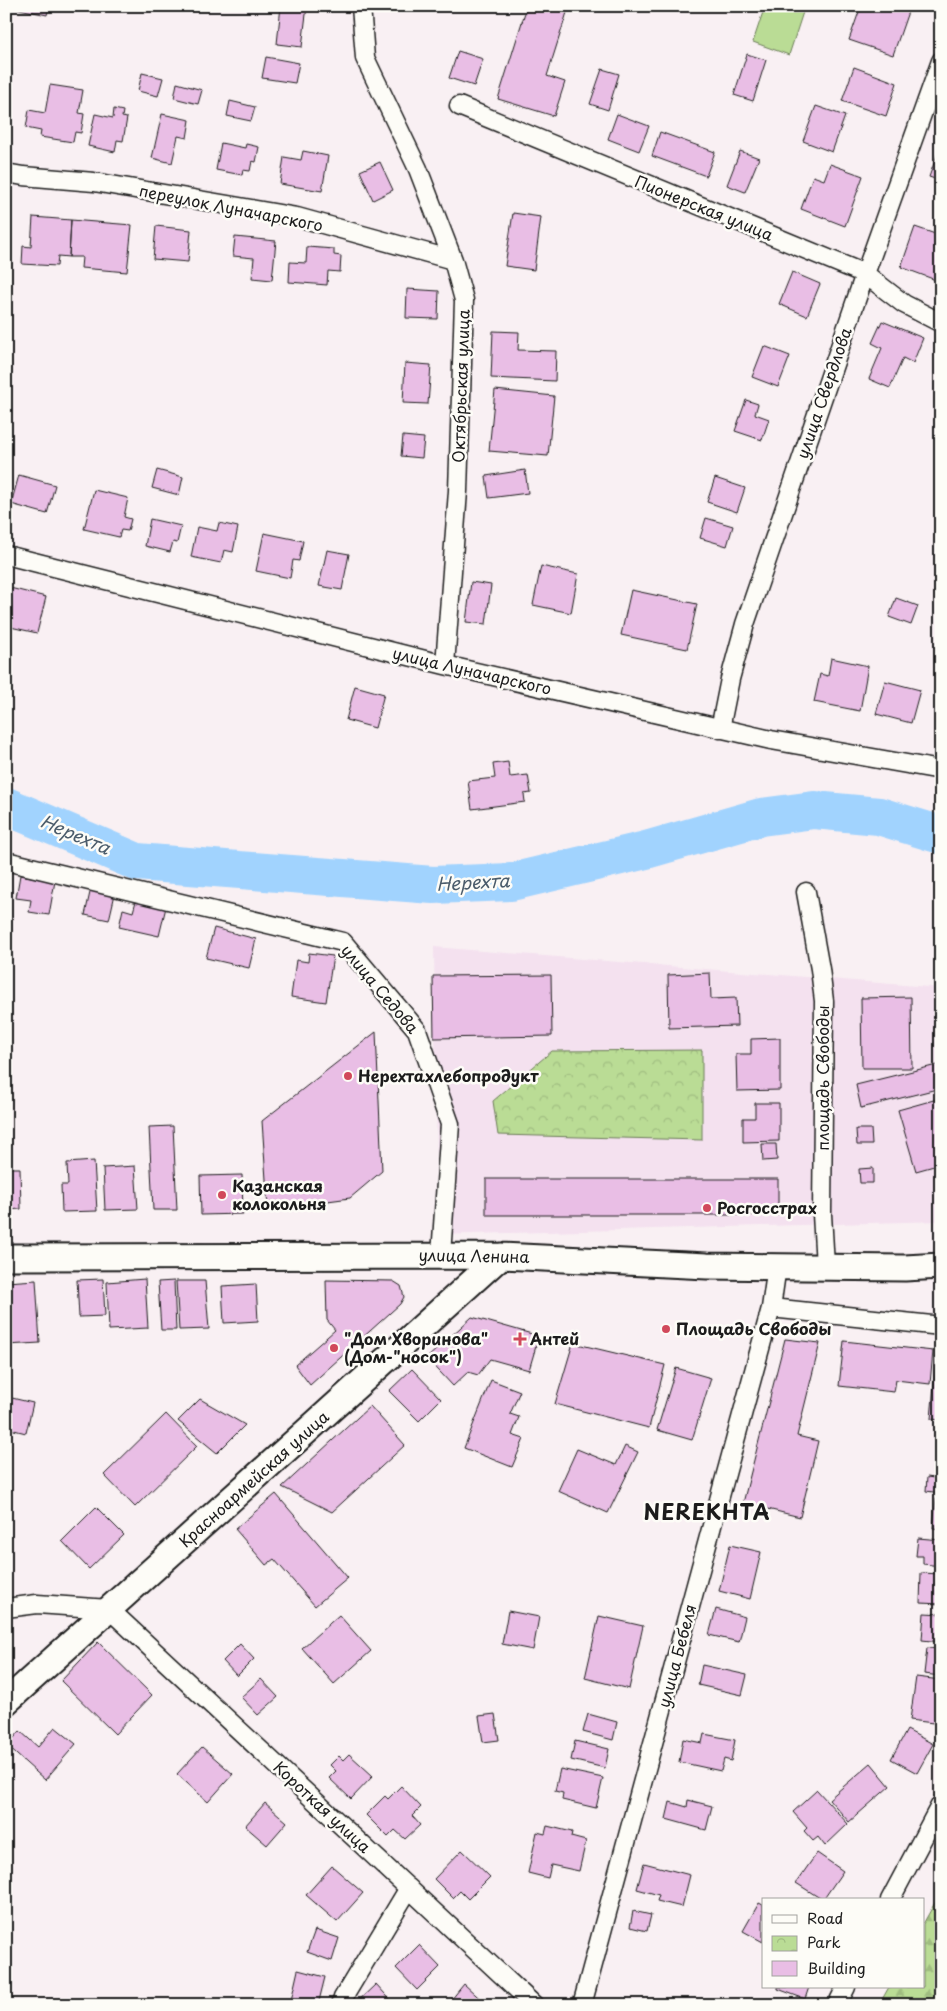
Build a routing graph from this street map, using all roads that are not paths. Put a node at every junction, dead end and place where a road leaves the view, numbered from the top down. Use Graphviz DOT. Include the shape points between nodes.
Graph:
graph roads {
  1 [pos="361,6"];
  2 [pos="941,61"];
  3 [pos="459,106"];
  4 [pos="6,173"];
  5 [pos="453,260"];
  6 [pos="865,274"];
  7 [pos="941,323"];
  8 [pos="6,555"];
  9 [pos="445,665"];
  10 [pos="720,729"];
  11 [pos="941,770"];
  12 [pos="6,861"];
  13 [pos="806,892"];
  14 [pos="441,1256"];
  15 [pos="501,1256"];
  16 [pos="6,1257"];
  17 [pos="777,1266"];
  18 [pos="825,1266"];
  19 [pos="941,1266"];
  20 [pos="772,1308"];
  21 [pos="941,1326"];
  22 [pos="6,1608"];
  23 [pos="109,1609"];
  24 [pos="6,1702"];
  25 [pos="941,1804"];
  26 [pos="409,1888"];
  27 [pos="891,1898"];
  28 [pos="846,1988"];
  29 [pos="341,2005"];
  30 [pos="534,2005"];
  31 [pos="582,2005"];
  32 [pos="837,2005"];
  1 -- 5 [label="street, Октябрьская улица" via="365,58 418,169"];
  2 -- 6 [label="street, улица Свердлова"];
  3 -- 6 [label="street, Пионерская улица"];
  4 -- 5 [label="street, переулок Луначарского" via="94,182 297,217"];
  5 -- 9 [label="street, Октябрьская улица" via="464,300 458,490"];
  6 -- 7 [label="street, Пионерская улица" via="904,304"];
  6 -- 10 [label="street, улица Свердлова" via="745,624"];
  8 -- 9 [label="street, улица Луначарского"];
  9 -- 10 [label="street, улица Луначарского"];
  10 -- 11 [label="street, улица Луначарского"];
  12 -- 14 [label="street, улица Седова" via="343,942 418,1030 450,1124"];
  13 -- 18 [label="street, площадь Свободы" via="824,1001 822,1214"];
  14 -- 15 [label="main road, улица Ленина"];
  14 -- 16 [label="main road, улица Ленина"];
  15 -- 17 [label="main road, улица Ленина" via="707,1266"];
  15 -- 23 [label="main road, Красноармейская улица"];
  17 -- 18 [label="main road, улица Ленина"];
  17 -- 20 [label="street, улица Бебеля"];
  18 -- 19 [label="main road, улица Ленина"];
  20 -- 21 [label="street"];
  20 -- 31 [label="street, улица Бебеля"];
  22 -- 23 [label="street" via="38,1604"];
  23 -- 24 [label="main road, Красноармейская улица"];
  23 -- 26 [label="street, Короткая улица"];
  25 -- 27 [label="street"];
  26 -- 29 [label="street"];
  26 -- 30 [label="street, Короткая улица"];
  28 -- 32 [label="street"];
}
